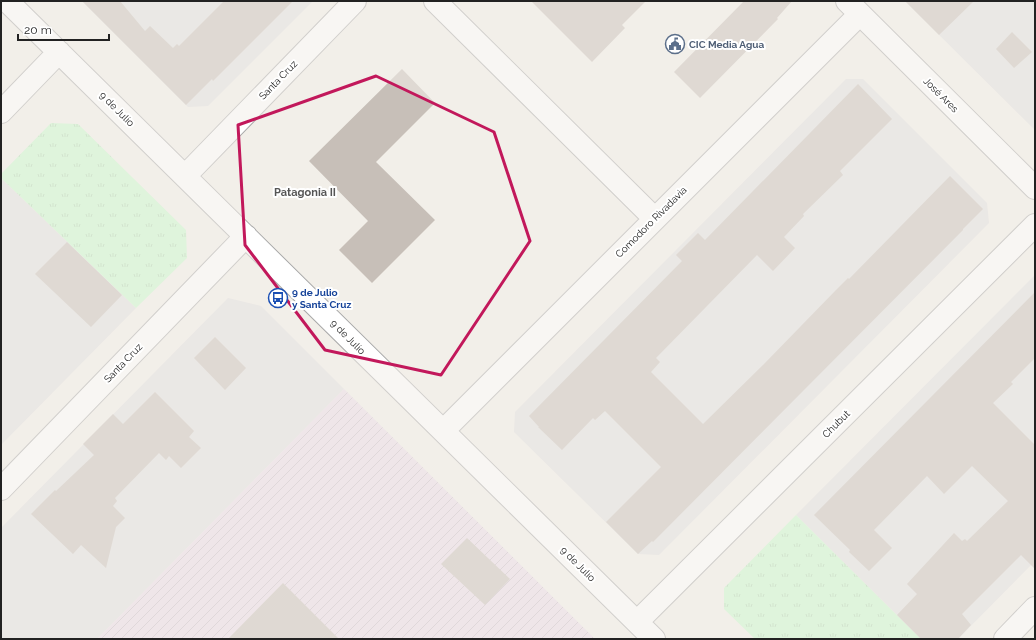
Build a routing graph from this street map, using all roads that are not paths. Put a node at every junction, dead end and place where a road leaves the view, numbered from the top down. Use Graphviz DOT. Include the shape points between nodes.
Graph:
graph roads {
  1 [pos="7,1"];
  2 [pos="355,1"];
  3 [pos="435,1"];
  4 [pos="853,7"];
  5 [pos="60,52"];
  6 [pos="1,112"];
  7 [pos="185,176"];
  8 [pos="1035,188"];
  9 [pos="655,219"];
  10 [pos="1035,226"];
  11 [pos="246,236"];
  12 [pos="443,431"];
  13 [pos="1,489"];
  14 [pos="1035,608"];
  15 [pos="637,622"];
  16 [pos="654,639"];
  17 [pos="1005,639"];
  1 -- 5 [label="street, 9 de Julio"];
  2 -- 7 [label="street, Santa Cruz"];
  3 -- 9 [label="street"];
  4 -- 8 [label="street, José Ares"];
  4 -- 9 [label="street, Comodoro Rivadavia"];
  5 -- 6 [label="street"];
  5 -- 7 [label="street, 9 de Julio"];
  7 -- 11 [label="street, 9 de Julio"];
  9 -- 12 [label="street, Comodoro Rivadavia"];
  10 -- 15 [label="street, Chubut"];
  11 -- 12 [label="street, 9 de Julio"];
  11 -- 13 [label="street, Santa Cruz"];
  12 -- 15 [label="street, 9 de Julio"];
  14 -- 17 [label="street"];
  15 -- 16 [label="street, 9 de Julio"];
}
